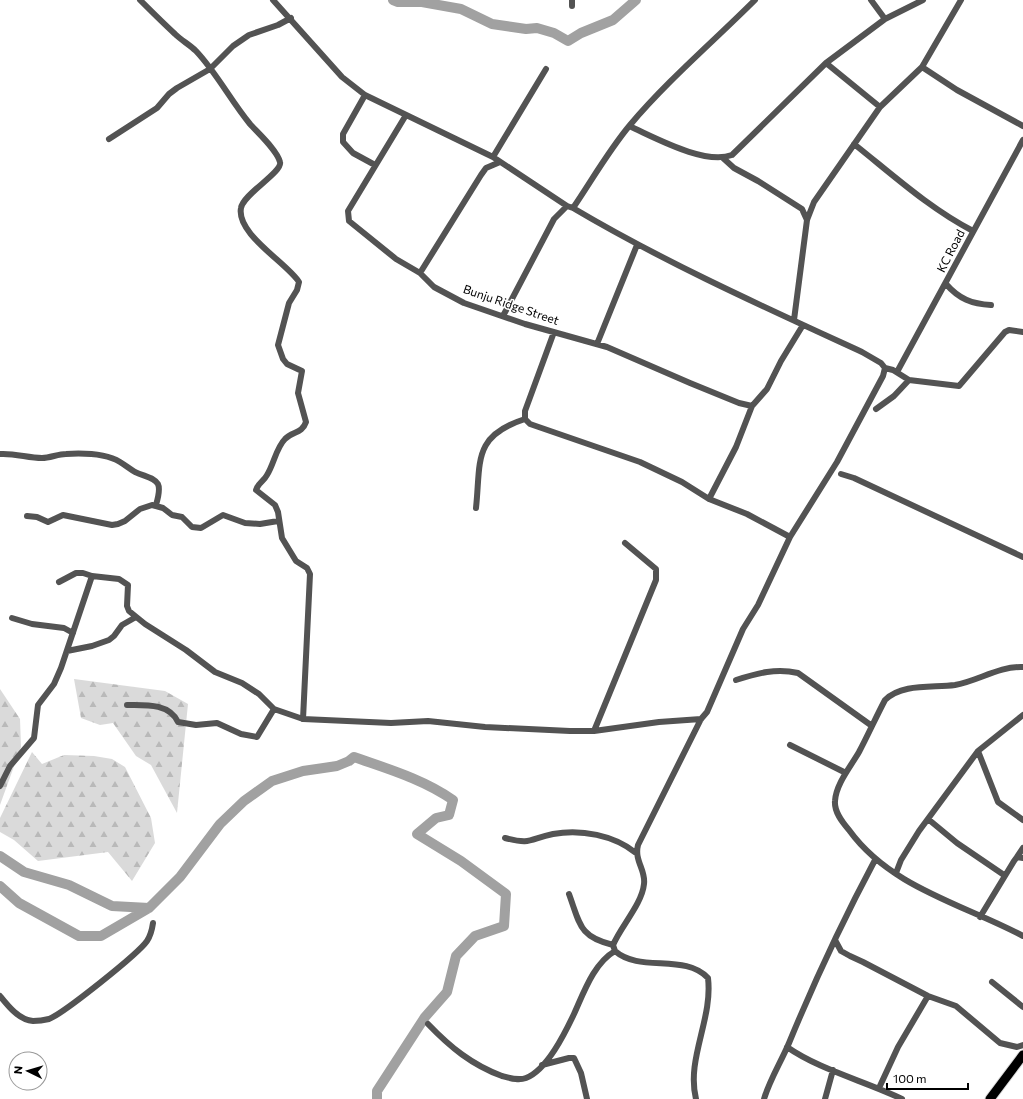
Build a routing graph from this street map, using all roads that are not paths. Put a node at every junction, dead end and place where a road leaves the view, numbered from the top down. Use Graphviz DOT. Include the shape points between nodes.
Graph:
graph roads {
  1 [pos="140,0"];
  2 [pos="273,0"];
  3 [pos="755,0"];
  4 [pos="871,0"];
  5 [pos="923,0"];
  6 [pos="961,0"];
  7 [pos="290,18"];
  8 [pos="885,19"];
  9 [pos="826,63"];
  10 [pos="922,67"];
  11 [pos="210,69"];
  12 [pos="546,70"];
  13 [pos="365,94"];
  14 [pos="880,107"];
  15 [pos="406,115"];
  16 [pos="629,126"];
  17 [pos="1023,126"];
  18 [pos="109,139"];
  19 [pos="1023,140"];
  20 [pos="854,144"];
  21 [pos="493,157"];
  22 [pos="723,158"];
  23 [pos="500,162"];
  24 [pos="375,165"];
  25 [pos="570,207"];
  26 [pos="807,220"];
  27 [pos="973,231"];
  28 [pos="637,245"];
  29 [pos="420,273"];
  30 [pos="946,284"];
  31 [pos="991,305"];
  32 [pos="503,316"];
  33 [pos="794,320"];
  34 [pos="803,325"];
  35 [pos="554,332"];
  36 [pos="1023,332"];
  37 [pos="597,344"];
  38 [pos="885,368"];
  39 [pos="897,372"];
  40 [pos="909,380"];
  41 [pos="752,406"];
  42 [pos="876,409"];
  43 [pos="525,419"];
  44 [pos="0,454"];
  45 [pos="841,474"];
  46 [pos="709,499"];
  47 [pos="156,505"];
  48 [pos="476,508"];
  49 [pos="27,516"];
  50 [pos="278,521"];
  51 [pos="790,537"];
  52 [pos="625,543"];
  53 [pos="1023,557"];
  54 [pos="92,576"];
  55 [pos="59,582"];
  56 [pos="136,617"];
  57 [pos="12,618"];
  58 [pos="73,633"];
  59 [pos="67,651"];
  60 [pos="1023,667"];
  61 [pos="736,680"];
  62 [pos="127,705"];
  63 [pos="274,709"];
  64 [pos="1023,715"];
  65 [pos="303,718"];
  66 [pos="700,720"];
  67 [pos="872,726"];
  68 [pos="594,731"];
  69 [pos="790,745"];
  70 [pos="978,751"];
  71 [pos="846,773"];
  72 [pos="0,786"];
  73 [pos="928,819"];
  74 [pos="1023,820"];
  75 [pos="505,838"];
  76 [pos="1023,848"];
  77 [pos="636,853"];
  78 [pos="1020,858"];
  79 [pos="875,860"];
  80 [pos="896,873"];
  81 [pos="1004,875"];
  82 [pos="569,894"];
  83 [pos="980,917"];
  84 [pos="153,923"];
  85 [pos="1023,936"];
  86 [pos="835,940"];
  87 [pos="614,948"];
  88 [pos="992,982"];
  89 [pos="0,996"];
  90 [pos="928,996"];
  91 [pos="1023,1007"];
  92 [pos="428,1024"];
  93 [pos="1023,1045"];
  94 [pos="787,1047"];
  95 [pos="1023,1055"];
  96 [pos="542,1065"];
  97 [pos="833,1070"];
  98 [pos="879,1088"];
  99 [pos="587,1099"];
  100 [pos="696,1099"];
  101 [pos="764,1099"];
  102 [pos="825,1099"];
  103 [pos="902,1099"];
  104 [pos="990,1099"];
  1 -- 11 [label="street" via="196,51"];
  2 -- 7 [label="street"];
  3 -- 16 [label="street" via="687,64"];
  4 -- 8 [label="street"];
  5 -- 8 [label="street"];
  6 -- 10 [label="street"];
  7 -- 11 [label="street" via="249,35 233,46"];
  7 -- 13 [label="street" via="342,77"];
  8 -- 9 [label="street"];
  9 -- 14 [label="street"];
  9 -- 22 [label="street" via="743,145 732,155"];
  10 -- 14 [label="street"];
  10 -- 17 [label="street" via="964,94"];
  11 -- 18 [label="street" via="177,88 157,108"];
  11 -- 50 [label="street" via="235,106 280,161 278,170 262,182 241,206 240,213 246,228 299,282 289,303 278,345 287,364 302,371 298,393 306,422 302,430 286,437 266,477 258,484 256,490 275,505"];
  12 -- 21 [label="street"];
  13 -- 15 [label="street"];
  13 -- 24 [label="street" via="343,134 343,142 353,153"];
  14 -- 20 [label="street"];
  15 -- 21 [label="street"];
  15 -- 24 [label="street, Bunju Ridge Street"];
  16 -- 22 [label="street" via="697,153"];
  16 -- 25 [label="street"];
  19 -- 27 [label="street, KC Road"];
  20 -- 26 [label="street" via="814,202"];
  20 -- 27 [label="street" via="906,188"];
  21 -- 23 [label="street"];
  22 -- 26 [label="street" via="734,168 802,209"];
  23 -- 25 [label="street"];
  23 -- 29 [label="street" via="486,168"];
  24 -- 29 [label="street, Bunju Ridge Street" via="348,211 349,221 396,259"];
  25 -- 28 [label="street"];
  25 -- 32 [label="street" via="554,219"];
  26 -- 33 [label="street"];
  27 -- 30 [label="street, KC Road"];
  28 -- 33 [label="street" via="713,284"];
  28 -- 37 [label="street"];
  29 -- 32 [label="street, Bunju Ridge Street" via="434,287 464,303"];
  30 -- 31 [label="street" via="962,298 976,304"];
  30 -- 39 [label="street, KC Road"];
  32 -- 35 [label="street, Bunju Ridge Street"];
  33 -- 34 [label="street"];
  34 -- 38 [label="street" via="862,352"];
  34 -- 41 [label="street" via="767,389"];
  35 -- 37 [label="street, Bunju Ridge Street"];
  35 -- 43 [label="street" via="525,411"];
  36 -- 40 [label="street" via="1005,332 959,386"];
  37 -- 41 [label="street, Bunju Ridge Street" via="739,403"];
  38 -- 39 [label="street"];
  38 -- 51 [label="street" via="837,462"];
  39 -- 40 [label="street"];
  40 -- 42 [label="street" via="894,396"];
  41 -- 46 [label="street" via="736,447"];
  43 -- 46 [label="street" via="530,424 640,462 682,482"];
  43 -- 48 [label="street" via="506,425 488,442 480,462"];
  44 -- 47 [label="street" via="17,453 43,458 78,453 101,455 119,461 134,472 153,478 160,488"];
  45 -- 53 [label="street" via="864,482"];
  46 -- 51 [label="street" via="747,514"];
  47 -- 49 [label="street" via="140,509 125,521 112,525 63,515 48,522"];
  47 -- 50 [label="street" via="172,515 182,517 192,526 201,528 223,516 245,523"];
  50 -- 65 [label="street" via="282,538 296,561 307,568 310,574"];
  51 -- 66 [label="street" via="758,605 743,629 707,712"];
  52 -- 68 [label="street" via="653,565 657,573 656,580"];
  54 -- 55 [label="street" via="76,573"];
  54 -- 56 [label="street" via="119,579 124,582 129,591 127,606"];
  54 -- 58 [label="street"];
  56 -- 59 [label="street" via="122,625 109,640"];
  56 -- 63 [label="street" via="207,667 259,694"];
  57 -- 58 [label="street" via="32,624 64,628"];
  58 -- 59 [label="street"];
  59 -- 72 [label="street" via="54,684 38,705 34,738 10,766"];
  60 -- 67 [label="street" via="990,672 970,681 895,693 885,700"];
  61 -- 67 [label="street" via="770,670 798,673"];
  62 -- 63 [label="street" via="157,707 173,713 178,722 196,725 217,722 241,734 257,737"];
  63 -- 65 [label="street"];
  64 -- 70 [label="street"];
  65 -- 68 [label="street" via="391,723 428,721 485,727"];
  66 -- 68 [label="street" via="659,722"];
  66 -- 77 [label="street"];
  67 -- 71 [label="street"];
  69 -- 71 [label="street"];
  70 -- 73 [label="street"];
  70 -- 74 [label="street" via="998,802"];
  71 -- 79 [label="street" via="834,802 836,811 855,839"];
  73 -- 80 [label="street" via="908,848"];
  73 -- 81 [label="street" via="957,843"];
  75 -- 77 [label="street" via="529,842 552,834 580,833 611,839"];
  76 -- 78 [label="street"];
  77 -- 87 [label="street" via="644,884"];
  78 -- 81 [label="street"];
  79 -- 80 [label="street"];
  79 -- 86 [label="street"];
  80 -- 83 [label="street" via="924,890"];
  81 -- 83 [label="street"];
  82 -- 87 [label="street" via="585,932"];
  83 -- 85 [label="street"];
  84 -- 89 [label="street" via="146,942 127,960 49,1019 27,1020 8,1006"];
  86 -- 90 [label="street" via="845,954"];
  86 -- 94 [label="street" via="814,980"];
  87 -- 96 [label="street" via="602,961 580,998 558,1044"];
  87 -- 100 [label="street" via="626,959 689,968 703,972 708,978 708,1000 693,1089"];
  88 -- 91 [label="street"];
  90 -- 93 [label="street" via="956,1006 1000,1043 1017,1047"];
  90 -- 98 [label="street" via="898,1047"];
  92 -- 96 [label="street" via="467,1059 498,1074 517,1080 535,1073"];
  94 -- 97 [label="street" via="811,1062"];
  94 -- 101 [label="street"];
  95 -- 104 [label="highway"];
  96 -- 99 [label="street" via="574,1058 581,1073"];
  97 -- 98 [label="street"];
  97 -- 102 [label="street"];
  98 -- 103 [label="street"];
}
